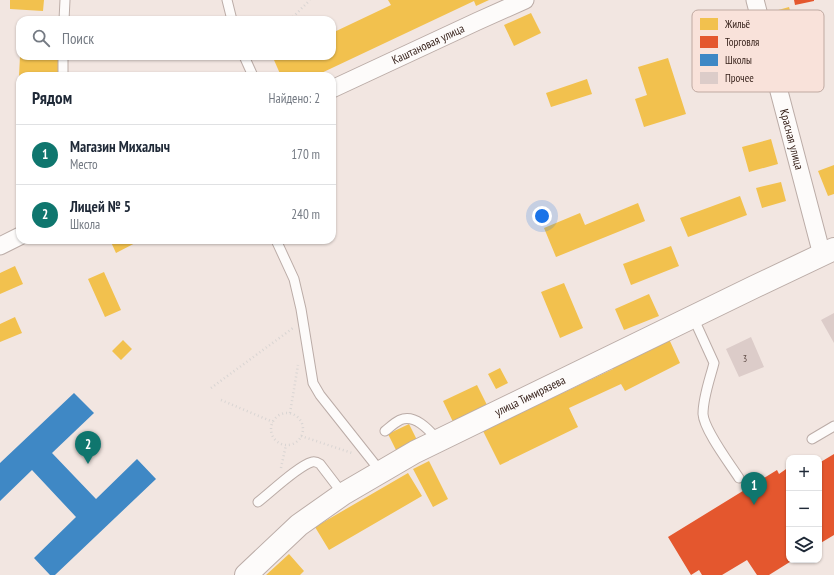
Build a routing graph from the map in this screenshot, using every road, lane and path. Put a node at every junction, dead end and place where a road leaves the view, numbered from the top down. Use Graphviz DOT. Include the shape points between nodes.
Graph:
graph roads {
  1 [pos="65,0"];
  2 [pos="226,0"];
  3 [pos="310,0"];
  4 [pos="525,0"];
  5 [pos="755,0"];
  6 [pos="758,10"];
  7 [pos="64,16"];
  8 [pos="231,16"];
  9 [pos="294,16"];
  10 [pos="63,60"];
  11 [pos="246,60"];
  12 [pos="62,72"];
  13 [pos="250,72"];
  14 [pos="336,87"];
  15 [pos="782,92"];
  16 [pos="16,238"];
  17 [pos="278,244"];
  18 [pos="0,246"];
  19 [pos="830,254"];
  20 [pos="693,317"];
  21 [pos="303,321"];
  22 [pos="299,358"];
  23 [pos="211,388"];
  24 [pos="221,400"];
  25 [pos="290,413"];
  26 [pos="273,422"];
  27 [pos="834,426"];
  28 [pos="385,431"];
  29 [pos="301,436"];
  30 [pos="812,439"];
  31 [pos="439,440"];
  32 [pos="286,445"];
  33 [pos="377,466"];
  34 [pos="280,472"];
  35 [pos="739,478"];
  36 [pos="343,494"];
  37 [pos="258,502"];
  38 [pos="246,575"];
  1 -- 7 [label="lane"];
  2 -- 8 [label="lane"];
  3 -- 9 [label="path"];
  4 -- 14 [label="street, Каштановая улица"];
  5 -- 6 [label="street, Красная улица"];
  10 -- 12 [label="lane"];
  11 -- 13 [label="lane"];
  15 -- 19 [label="street, Красная улица"];
  16 -- 18 [label="street"];
  17 -- 21 [label="lane" via="294,279"];
  19 -- 20 [label="main road, улица Тимирязева"];
  20 -- 31 [label="main road, улица Тимирязева"];
  20 -- 35 [label="lane" via="714,363 703,416 708,430"];
  21 -- 23 [label="path"];
  21 -- 33 [label="lane" via="313,383"];
  22 -- 25 [label="path"];
  24 -- 26 [label="path"];
  25 -- 26 [label="path" via="280,415"];
  25 -- 29 [label="path" via="302,423"];
  26 -- 32 [label="path" via="273,438"];
  27 -- 30 [label="lane"];
  28 -- 31 [label="lane" via="400,420 412,420 424,425"];
  29 -- 32 [label="path" via="296,442"];
  29 -- 33 [label="path"];
  31 -- 33 [label="main road, улица Тимирязева"];
  32 -- 34 [label="path"];
  33 -- 36 [label="main road, улица Тимирязева"];
  36 -- 37 [label="lane" via="316,462 293,474"];
  36 -- 38 [label="main road, улица Тимирязева" via="299,525"];
}
